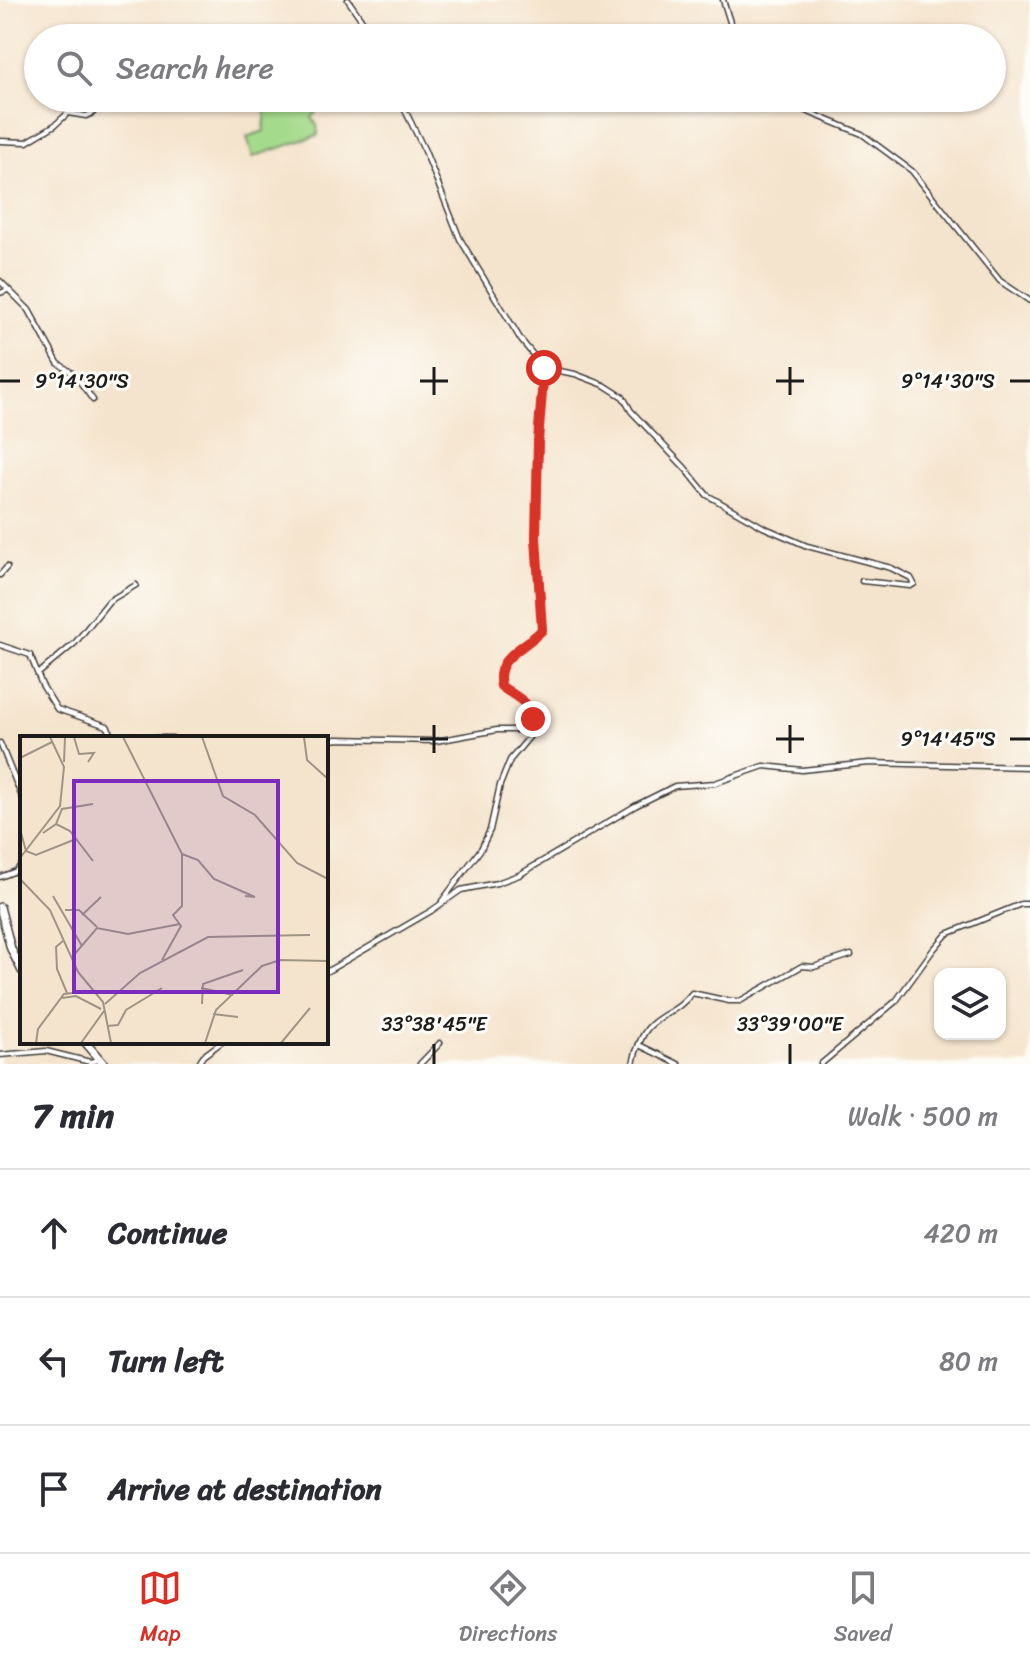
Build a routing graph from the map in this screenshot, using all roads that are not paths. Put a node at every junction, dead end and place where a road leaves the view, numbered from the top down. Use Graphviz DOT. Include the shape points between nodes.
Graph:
graph roads {
  1 [pos="348,0"];
  2 [pos="723,0"];
  3 [pos="364,24"];
  4 [pos="731,24"];
  5 [pos="406,112"];
  6 [pos="808,112"];
  7 [pos="93,113"];
  8 [pos="0,141"];
  9 [pos="0,281"];
  10 [pos="8,290"];
  11 [pos="0,293"];
  12 [pos="1030,301"];
  13 [pos="544,368"];
  14 [pos="93,400"];
  15 [pos="7,567"];
  16 [pos="0,575"];
  17 [pos="862,581"];
  18 [pos="136,585"];
  19 [pos="0,645"];
  20 [pos="39,673"];
  21 [pos="533,719"];
  22 [pos="113,736"];
  23 [pos="328,741"];
  24 [pos="0,743"];
  25 [pos="1030,767"];
  26 [pos="20,792"];
  27 [pos="20,866"];
  28 [pos="0,877"];
  29 [pos="442,901"];
  30 [pos="1030,904"];
  31 [pos="0,907"];
  32 [pos="851,955"];
  33 [pos="20,967"];
  34 [pos="328,971"];
  35 [pos="440,1043"];
  36 [pos="87,1044"];
  37 [pos="219,1044"];
  38 [pos="639,1045"];
  39 [pos="0,1055"];
  40 [pos="103,1062"];
  41 [pos="198,1064"];
  42 [pos="420,1064"];
  43 [pos="633,1064"];
  44 [pos="678,1064"];
  45 [pos="821,1064"];
  1 -- 3 [label="street"];
  2 -- 4 [label="street"];
  5 -- 13 [label="street" via="460,239"];
  6 -- 12 [label="street" via="862,134 912,171 1000,281"];
  7 -- 8 [label="street" via="68,113 25,143"];
  9 -- 10 [label="street"];
  10 -- 11 [label="street"];
  10 -- 14 [label="street" via="29,310 58,363 75,375"];
  13 -- 17 [label="street" via="575,374 623,397 707,495 807,546 891,568 914,584"];
  13 -- 21 [label="street" via="536,538 542,630 499,667 498,675 501,686 530,707"];
  15 -- 16 [label="street"];
  18 -- 20 [label="street" via="109,601 75,643"];
  19 -- 20 [label="street" via="30,655"];
  20 -- 22 [label="street" via="57,709 107,726"];
  21 -- 23 [label="street" via="516,730 436,741"];
  21 -- 29 [label="street" via="536,729 510,760 481,849"];
  24 -- 26 [label="street"];
  25 -- 29 [label="street" via="764,766 734,779 675,786 519,875 461,890"];
  27 -- 28 [label="street"];
  29 -- 34 [label="street"];
  30 -- 45 [label="street" via="947,934 896,1001"];
  31 -- 33 [label="highway"];
  32 -- 38 [label="street" via="802,966 740,1001 692,993 682,1007 650,1025"];
  35 -- 42 [label="street"];
  36 -- 40 [label="highway"];
  37 -- 41 [label="street"];
  38 -- 43 [label="street"];
  38 -- 44 [label="street"];
  39 -- 40 [label="street" via="46,1051"];
}
